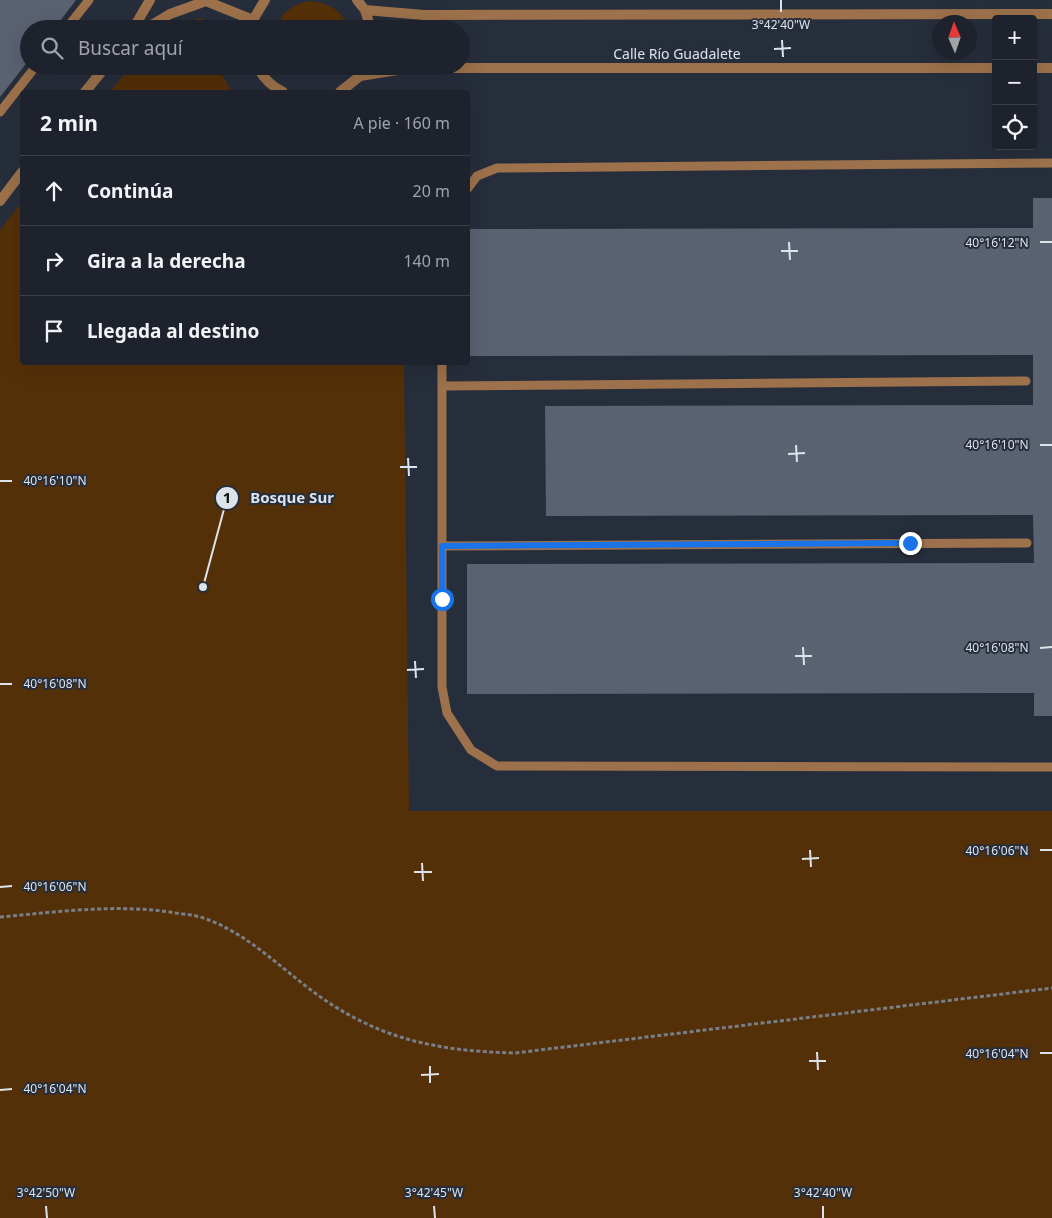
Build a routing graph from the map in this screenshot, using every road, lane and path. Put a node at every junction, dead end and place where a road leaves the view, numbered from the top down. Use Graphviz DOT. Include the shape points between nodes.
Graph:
graph roads {
  1 [pos="89,0"];
  2 [pos="150,0"];
  3 [pos="265,0"];
  4 [pos="357,0"];
  5 [pos="206,1"];
  6 [pos="365,10"];
  7 [pos="1052,14"];
  8 [pos="73,20"];
  9 [pos="138,20"];
  10 [pos="160,20"];
  11 [pos="242,20"];
  12 [pos="255,20"];
  13 [pos="368,20"];
  14 [pos="470,68"];
  15 [pos="992,68"];
  16 [pos="1037,68"];
  17 [pos="1052,68"];
  18 [pos="29,75"];
  19 [pos="99,75"];
  20 [pos="261,75"];
  21 [pos="366,75"];
  22 [pos="360,76"];
  23 [pos="87,90"];
  24 [pos="278,90"];
  25 [pos="342,90"];
  26 [pos="0,112"];
  27 [pos="1052,163"];
  28 [pos="20,175"];
  29 [pos="470,185"];
  30 [pos="0,201"];
  31 [pos="442,365"];
  32 [pos="1026,381"];
  33 [pos="442,386"];
  34 [pos="1027,543"];
  35 [pos="442,546"];
  36 [pos="1052,768"];
  37 [pos="0,917"];
  38 [pos="1052,988"];
  1 -- 8 [label="lane"];
  2 -- 9 [label="street"];
  3 -- 12 [label="street"];
  4 -- 6 [label="street"];
  5 -- 10 [label="street"];
  5 -- 11 [label="street"];
  6 -- 7 [label="street" via="424,15"];
  6 -- 13 [label="street"];
  14 -- 15 [label="street, Calle Río Guadalete"];
  16 -- 17 [label="street"];
  18 -- 26 [label="lane"];
  19 -- 23 [label="street"];
  20 -- 24 [label="street"];
  21 -- 22 [label="street, Calle Río Guadalete"];
  22 -- 25 [label="street"];
  27 -- 29 [label="lane" via="497,168 477,176"];
  28 -- 30 [label="street"];
  31 -- 33 [label="lane"];
  32 -- 33 [label="lane"];
  33 -- 35 [label="lane"];
  34 -- 35 [label="lane"];
  35 -- 36 [label="lane" via="442,687 447,713 471,750 496,766"];
  37 -- 38 [label="path" via="93,908 145,908 199,916 243,936 309,988 376,1030 422,1044 469,1052 515,1053"];
}
